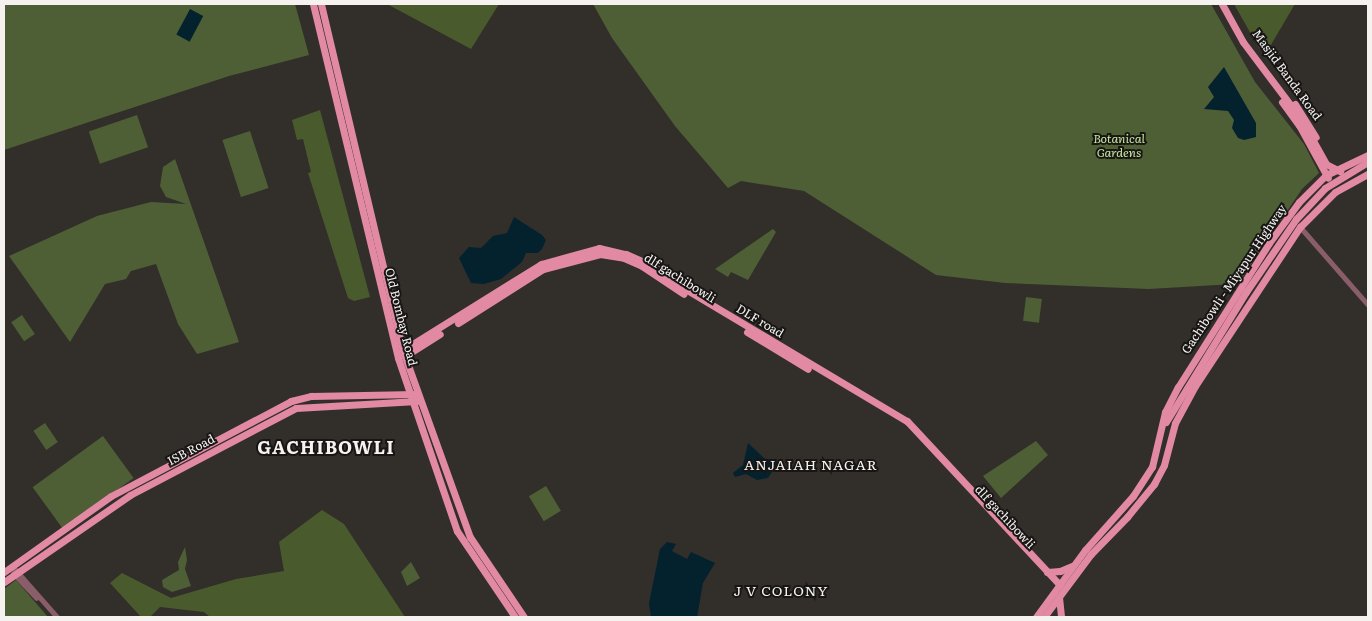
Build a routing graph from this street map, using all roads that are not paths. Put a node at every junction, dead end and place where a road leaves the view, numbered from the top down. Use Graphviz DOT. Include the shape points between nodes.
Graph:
graph roads {
  1 [pos="313,4"];
  2 [pos="321,4"];
  3 [pos="1218,4"];
  4 [pos="1224,4"];
  5 [pos="326,38"];
  6 [pos="1368,155"];
  7 [pos="1368,161"];
  8 [pos="1334,172"];
  9 [pos="1368,174"];
  10 [pos="1326,175"];
  11 [pos="1342,188"];
  12 [pos="1335,192"];
  13 [pos="1300,227"];
  14 [pos="600,251"];
  15 [pos="1368,305"];
  16 [pos="404,353"];
  17 [pos="407,384"];
  18 [pos="384,395"];
  19 [pos="415,398"];
  20 [pos="400,403"];
  21 [pos="1163,426"];
  22 [pos="423,431"];
  23 [pos="230,433"];
  24 [pos="234,440"];
  25 [pos="1133,496"];
  26 [pos="1141,501"];
  27 [pos="1126,504"];
  28 [pos="1134,509"];
  29 [pos="457,514"];
  30 [pos="1074,565"];
  31 [pos="8,569"];
  32 [pos="1047,572"];
  33 [pos="16,573"];
  34 [pos="4,582"];
  35 [pos="1056,586"];
  36 [pos="1059,597"];
  37 [pos="53,617"];
  38 [pos="57,617"];
  39 [pos="514,617"];
  40 [pos="524,617"];
  41 [pos="1036,617"];
  42 [pos="1046,617"];
  43 [pos="1061,617"];
  1 -- 5 [label="main road, Old Bombay Road"];
  2 -- 5 [label="main road, Old Bombay Road"];
  3 -- 10 [label="main road, Masjid Banda Road" via="1256,66 1299,125"];
  4 -- 7 [label="main road" via="1243,42 1301,119 1326,164 1344,171"];
  4 -- 8 [label="main road, Masjid Banda Road" via="1262,64 1310,124"];
  5 -- 16 [label="main road, Old Bombay Road"];
  5 -- 17 [label="main road, Old Bombay Road" via="391,330"];
  6 -- 8 [label="main road, Gachibowli - Miyapur Highway"];
  7 -- 21 [label="main road" via="1325,188 1296,219 1246,292"];
  8 -- 10 [label="main road, Gachibowli - Miyapur Highway"];
  8 -- 11 [label="main road, Masjid Banda Road"];
  9 -- 11 [label="main road, Gachibowli - Miyapur Highway"];
  10 -- 12 [label="main road, Masjid Banda Road"];
  10 -- 21 [label="main road, Gachibowli - Miyapur Highway" via="1294,209 1206,338 1168,406"];
  11 -- 12 [label="main road, Gachibowli - Miyapur Highway"];
  12 -- 13 [label="main road, Gachibowli - Miyapur Highway"];
  13 -- 15 [label="street"];
  13 -- 26 [label="main road, Gachibowli - Miyapur Highway" via="1195,386 1175,423 1161,472"];
  14 -- 16 [label="main road, DLF road" via="541,264"];
  14 -- 32 [label="main road, DLF road" via="626,254 655,267 682,287 806,362 900,415"];
  14 -- 35 [label="main road, dlf gachibowli" via="642,266 804,367 897,419"];
  16 -- 19 [label="main road, Old Bombay Road"];
  17 -- 18 [label="main road" via="404,391"];
  17 -- 19 [label="main road, Old Bombay Road"];
  18 -- 19 [label="main road, ISB Road"];
  18 -- 23 [label="main road, ISB Road" via="300,397"];
  19 -- 20 [label="main road, ISB Road"];
  19 -- 22 [label="main road, Old Bombay Road"];
  19 -- 29 [label="main road"];
  20 -- 22 [label="main road" via="411,411"];
  20 -- 24 [label="main road, ISB Road" via="304,406"];
  21 -- 25 [label="main road, Gachibowli - Miyapur Highway" via="1152,467"];
  22 -- 29 [label="main road, Old Bombay Road"];
  23 -- 24 [label="main road"];
  23 -- 31 [label="main road, ISB Road" via="111,496"];
  24 -- 33 [label="main road, ISB Road" via="110,508"];
  25 -- 26 [label="main road"];
  25 -- 27 [label="main road, Gachibowli - Miyapur Highway"];
  26 -- 28 [label="main road, Gachibowli - Miyapur Highway"];
  27 -- 28 [label="main road"];
  27 -- 30 [label="main road, Gachibowli - Miyapur Highway"];
  28 -- 36 [label="main road, Gachibowli - Miyapur Highway" via="1095,549"];
  29 -- 39 [label="main road, Old Bombay Road" via="468,551"];
  29 -- 40 [label="main road" via="477,550"];
  30 -- 32 [label="main road" via="1060,572"];
  30 -- 35 [label="main road, Gachibowli - Miyapur Highway"];
  31 -- 33 [label="street"];
  32 -- 35 [label="main road, DLF road"];
  33 -- 34 [label="main road, ISB Road"];
  33 -- 37 [label="street"];
  33 -- 38 [label="street"];
  35 -- 41 [label="main road, Gachibowli - Miyapur Highway"];
  36 -- 42 [label="main road, Gachibowli - Miyapur Highway"];
  36 -- 43 [label="main road"];
}
